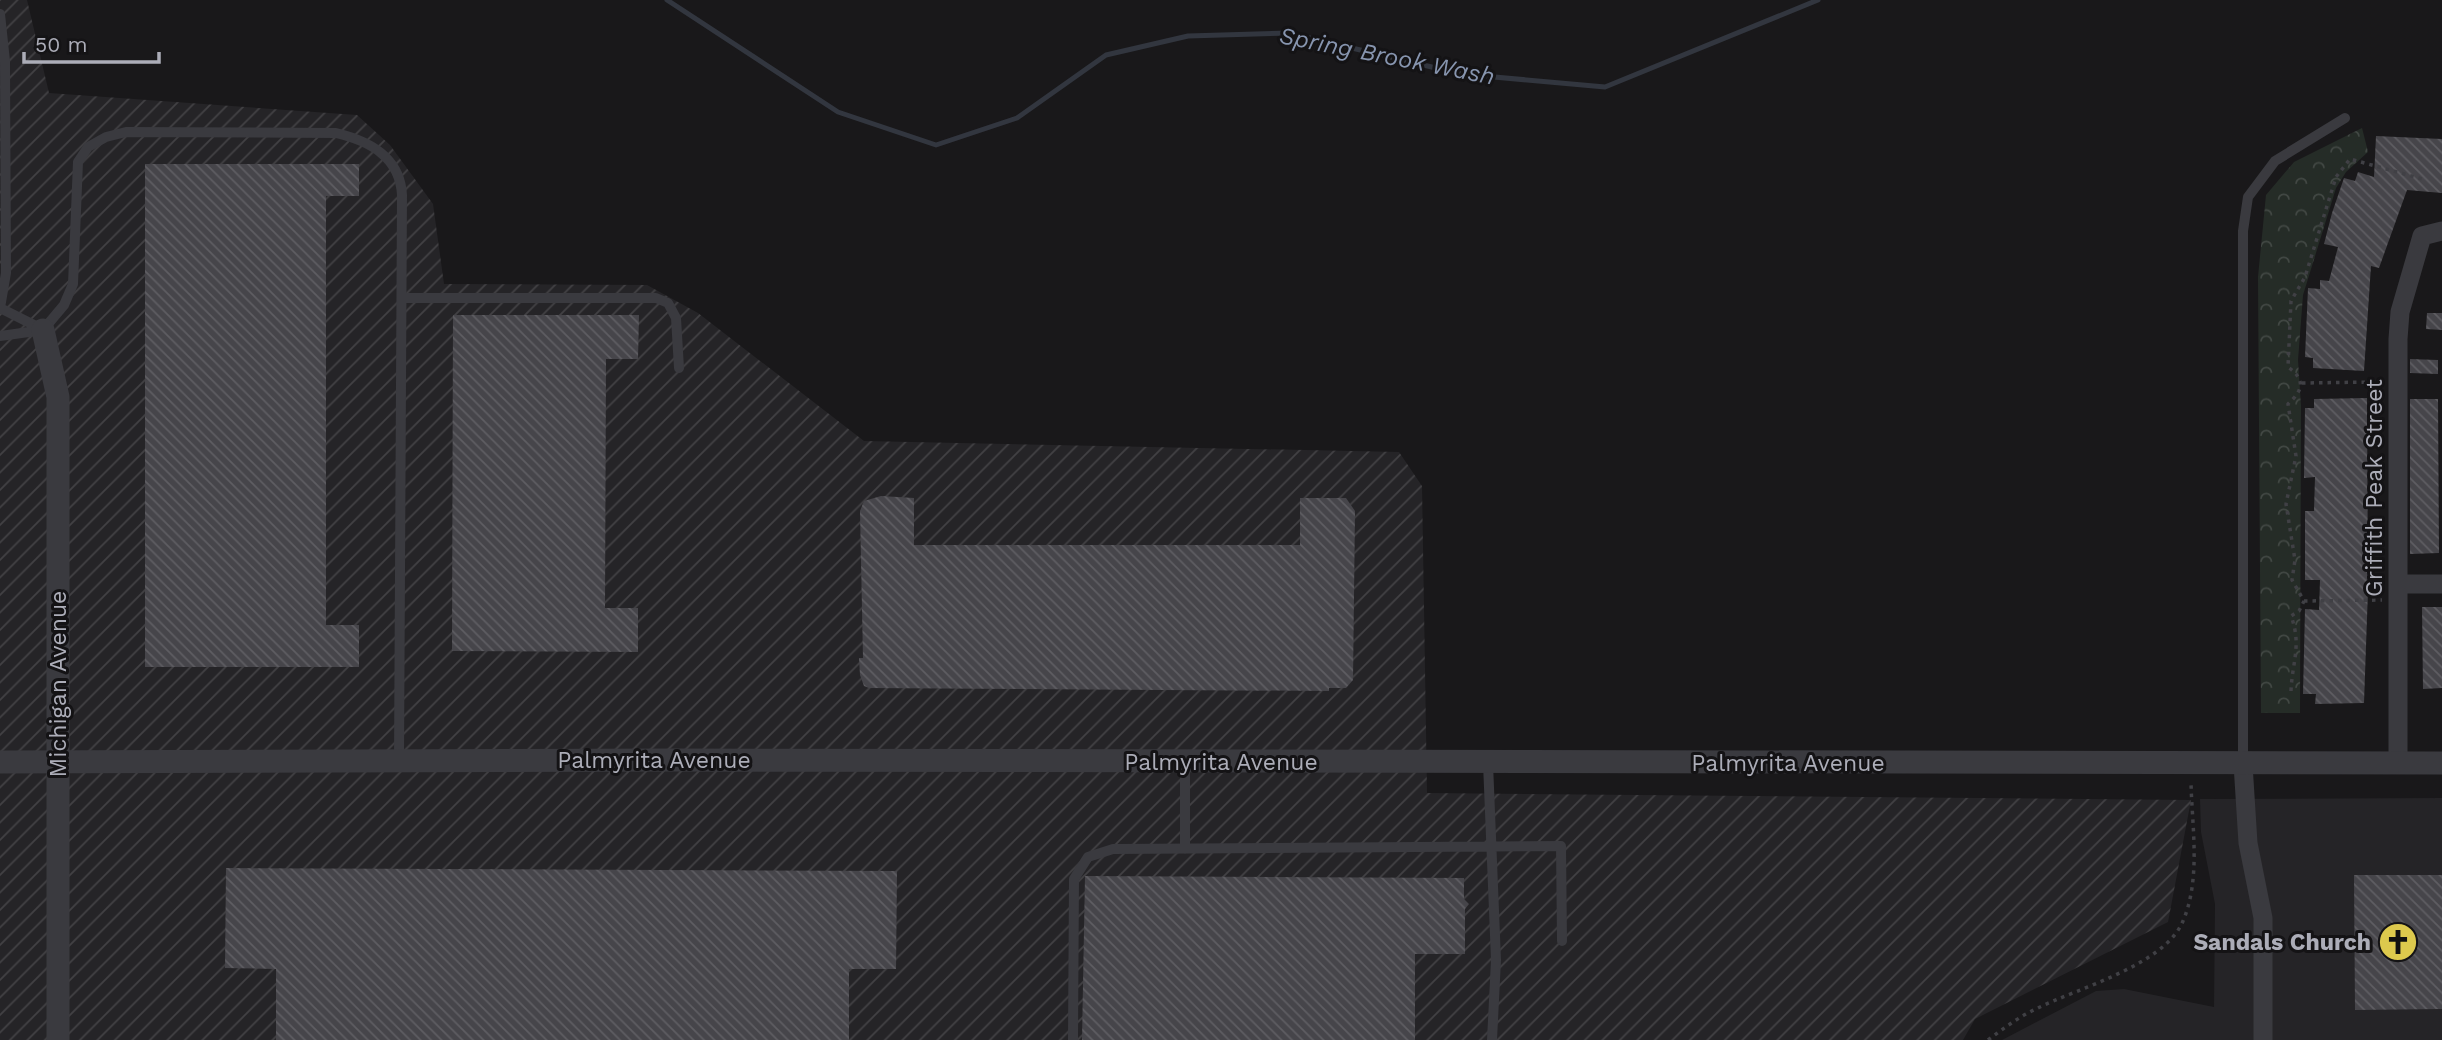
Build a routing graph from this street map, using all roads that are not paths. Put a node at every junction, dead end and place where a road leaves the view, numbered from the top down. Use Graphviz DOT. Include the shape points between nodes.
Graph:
graph roads {
  1 [pos="0,14"];
  2 [pos="2345,118"];
  3 [pos="2442,231"];
  4 [pos="402,298"];
  5 [pos="0,308"];
  6 [pos="43,330"];
  7 [pos="0,336"];
  8 [pos="679,368"];
  9 [pos="2442,584"];
  10 [pos="2398,592"];
  11 [pos="399,761"];
  12 [pos="0,762"];
  13 [pos="59,762"];
  14 [pos="1185,762"];
  15 [pos="1488,763"];
  16 [pos="2442,763"];
  17 [pos="2243,764"];
  18 [pos="2398,764"];
  19 [pos="1492,846"];
  20 [pos="1185,849"];
  21 [pos="1562,941"];
  22 [pos="58,1040"];
  23 [pos="1073,1040"];
  24 [pos="1492,1040"];
  25 [pos="2263,1040"];
  1 -- 5 [label="lane" via="5,61 6,260"];
  2 -- 17 [label="lane" via="2275,160 2248,197"];
  3 -- 10 [label="street, Griffith Peak Street" via="2423,236 2400,312"];
  4 -- 6 [label="lane" via="401,178 391,161 365,142 336,133 126,132 88,147 78,162 73,284 64,305"];
  4 -- 8 [label="lane" via="656,298 668,303 676,318"];
  4 -- 11 [label="lane"];
  5 -- 6 [label="lane"];
  6 -- 7 [label="lane"];
  6 -- 13 [label="street, Michigan Avenue" via="58,397"];
  9 -- 10 [label="street"];
  10 -- 18 [label="street, Griffith Peak Street"];
  11 -- 13 [label="street, Palmyrita Avenue"];
  11 -- 14 [label="street, Palmyrita Avenue"];
  12 -- 13 [label="street, Palmyrita Avenue"];
  13 -- 22 [label="street, Michigan Avenue"];
  14 -- 15 [label="street, Palmyrita Avenue"];
  14 -- 20 [label="lane"];
  15 -- 17 [label="street, Palmyrita Avenue"];
  15 -- 19 [label="lane"];
  16 -- 18 [label="street, Palmyrita Avenue"];
  17 -- 18 [label="street, Palmyrita Avenue"];
  17 -- 25 [label="street" via="2248,843 2263,918"];
  19 -- 20 [label="lane"];
  19 -- 21 [label="lane" via="1560,846"];
  19 -- 24 [label="lane" via="1496,960"];
  20 -- 23 [label="lane" via="1113,849 1088,857 1074,879"];
}
